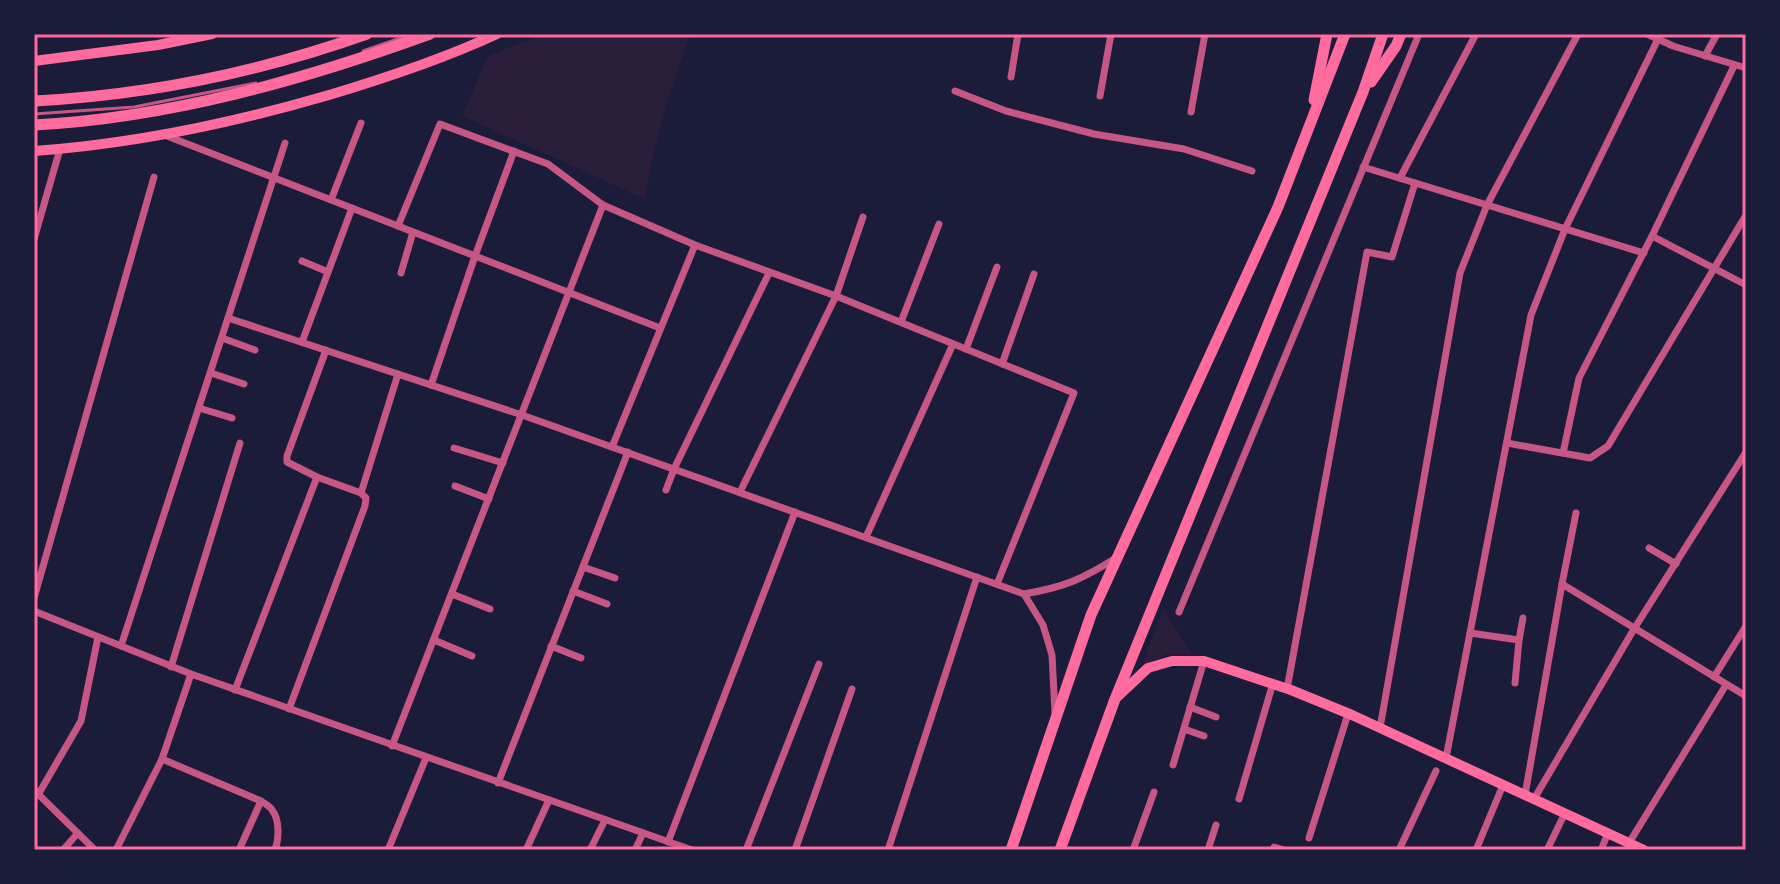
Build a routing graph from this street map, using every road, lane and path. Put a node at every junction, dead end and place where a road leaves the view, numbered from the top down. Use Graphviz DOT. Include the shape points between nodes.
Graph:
graph roads {
  1 [pos="212,34"];
  2 [pos="367,34"];
  3 [pos="412,34"];
  4 [pos="430,34"];
  5 [pos="497,34"];
  6 [pos="1018,34"];
  7 [pos="1111,34"];
  8 [pos="1205,34"];
  9 [pos="1327,34"];
  10 [pos="1345,34"];
  11 [pos="1383,34"];
  12 [pos="1401,34"];
  13 [pos="1419,34"];
  14 [pos="1476,34"];
  15 [pos="1578,34"];
  16 [pos="1647,34"];
  17 [pos="1678,34"];
  18 [pos="1717,34"];
  19 [pos="1658,39"];
  20 [pos="1673,46"];
  21 [pos="34,54"];
  22 [pos="1705,56"];
  23 [pos="49,60"];
  24 [pos="34,61"];
  25 [pos="1734,66"];
  26 [pos="1746,68"];
  27 [pos="1011,77"];
  28 [pos="955,91"];
  29 [pos="1363,92"];
  30 [pos="1100,96"];
  31 [pos="34,101"];
  32 [pos="1191,112"];
  33 [pos="34,114"];
  34 [pos="361,123"];
  35 [pos="34,125"];
  36 [pos="1309,130"];
  37 [pos="165,135"];
  38 [pos="285,143"];
  39 [pos="60,149"];
  40 [pos="34,151"];
  41 [pos="514,151"];
  42 [pos="1363,167"];
  43 [pos="1252,171"];
  44 [pos="154,177"];
  45 [pos="275,178"];
  46 [pos="1400,178"];
  47 [pos="1415,183"];
  48 [pos="331,200"];
  49 [pos="603,205"];
  50 [pos="1487,205"];
  51 [pos="352,208"];
  52 [pos="1746,215"];
  53 [pos="863,217"];
  54 [pos="939,224"];
  55 [pos="398,226"];
  56 [pos="1565,229"];
  57 [pos="413,232"];
  58 [pos="1652,236"];
  59 [pos="34,239"];
  60 [pos="695,245"];
  61 [pos="1644,253"];
  62 [pos="475,256"];
  63 [pos="302,261"];
  64 [pos="997,267"];
  65 [pos="1714,268"];
  66 [pos="328,272"];
  67 [pos="401,273"];
  68 [pos="769,273"];
  69 [pos="1034,274"];
  70 [pos="1745,283"];
  71 [pos="568,292"];
  72 [pos="836,296"];
  73 [pos="228,318"];
  74 [pos="901,322"];
  75 [pos="660,328"];
  76 [pos="222,338"];
  77 [pos="302,342"];
  78 [pos="953,344"];
  79 [pos="966,349"];
  80 [pos="255,350"];
  81 [pos="326,350"];
  82 [pos="1002,364"];
  83 [pos="211,373"];
  84 [pos="398,374"];
  85 [pos="244,384"];
  86 [pos="431,385"];
  87 [pos="199,408"];
  88 [pos="522,415"];
  89 [pos="232,418"];
  90 [pos="240,443"];
  91 [pos="1507,443"];
  92 [pos="612,447"];
  93 [pos="454,448"];
  94 [pos="628,452"];
  95 [pos="1746,452"];
  96 [pos="1563,453"];
  97 [pos="503,463"];
  98 [pos="674,469"];
  99 [pos="317,477"];
  100 [pos="455,486"];
  101 [pos="666,490"];
  102 [pos="740,492"];
  103 [pos="364,495"];
  104 [pos="489,499"];
  105 [pos="795,512"];
  106 [pos="1576,513"];
  107 [pos="866,537"];
  108 [pos="1649,548"];
  109 [pos="1117,557"];
  110 [pos="1676,564"];
  111 [pos="583,567"];
  112 [pos="977,577"];
  113 [pos="615,578"];
  114 [pos="997,584"];
  115 [pos="1562,584"];
  116 [pos="573,591"];
  117 [pos="452,594"];
  118 [pos="1024,594"];
  119 [pos="34,598"];
  120 [pos="607,604"];
  121 [pos="490,609"];
  122 [pos="34,611"];
  123 [pos="1179,612"];
  124 [pos="1523,618"];
  125 [pos="1746,626"];
  126 [pos="1634,629"];
  127 [pos="1470,633"];
  128 [pos="98,637"];
  129 [pos="434,640"];
  130 [pos="1519,640"];
  131 [pos="121,646"];
  132 [pos="551,646"];
  133 [pos="472,656"];
  134 [pos="581,658"];
  135 [pos="1204,661"];
  136 [pos="819,664"];
  137 [pos="171,667"];
  138 [pos="191,674"];
  139 [pos="1714,677"];
  140 [pos="1273,683"];
  141 [pos="1515,683"];
  142 [pos="1726,685"];
  143 [pos="852,689"];
  144 [pos="1287,689"];
  145 [pos="235,690"];
  146 [pos="1746,696"];
  147 [pos="1115,699"];
  148 [pos="1190,707"];
  149 [pos="289,709"];
  150 [pos="1348,714"];
  151 [pos="1216,717"];
  152 [pos="1056,718"];
  153 [pos="1380,728"];
  154 [pos="1184,729"];
  155 [pos="1204,736"];
  156 [pos="392,746"];
  157 [pos="426,758"];
  158 [pos="1446,758"];
  159 [pos="162,759"];
  160 [pos="1173,765"];
  161 [pos="1436,771"];
  162 [pos="498,783"];
  163 [pos="1503,785"];
  164 [pos="36,792"];
  165 [pos="1154,792"];
  166 [pos="1530,797"];
  167 [pos="1239,799"];
  168 [pos="549,800"];
  169 [pos="261,801"];
  170 [pos="1565,813"];
  171 [pos="605,820"];
  172 [pos="1216,825"];
  173 [pos="78,833"];
  174 [pos="643,833"];
  175 [pos="1608,833"];
  176 [pos="1309,838"];
  177 [pos="668,842"];
  178 [pos="1629,843"];
  179 [pos="1274,847"];
  180 [pos="63,850"];
  181 [pos="95,850"];
  182 [pos="116,850"];
  183 [pos="239,850"];
  184 [pos="275,850"];
  185 [pos="388,850"];
  186 [pos="526,850"];
  187 [pos="590,850"];
  188 [pos="635,850"];
  189 [pos="692,850"];
  190 [pos="746,850"];
  191 [pos="795,850"];
  192 [pos="888,850"];
  193 [pos="1011,850"];
  194 [pos="1060,850"];
  195 [pos="1133,850"];
  196 [pos="1208,850"];
  197 [pos="1284,850"];
  198 [pos="1399,850"];
  199 [pos="1476,850"];
  200 [pos="1547,850"];
  201 [pos="1601,850"];
  202 [pos="1644,850"];
  1 -- 23 [label="main road"];
  2 -- 31 [label="highway" via="174,86"];
  3 -- 33 [label="lane" via="271,80 134,107"];
  4 -- 35 [label="highway" via="273,85 152,111"];
  5 -- 37 [label="main road" via="372,82"];
  6 -- 27 [label="street"];
  7 -- 30 [label="street"];
  8 -- 32 [label="street"];
  9 -- 36 [label="highway"];
  10 -- 36 [label="highway"];
  11 -- 29 [label="highway"];
  12 -- 29 [label="highway"];
  13 -- 42 [label="street"];
  14 -- 46 [label="street"];
  15 -- 50 [label="street"];
  16 -- 19 [label="street"];
  17 -- 20 [label="street"];
  18 -- 22 [label="street"];
  19 -- 20 [label="street"];
  19 -- 56 [label="street"];
  20 -- 22 [label="street"];
  21 -- 23 [label="main road"];
  22 -- 25 [label="street"];
  23 -- 24 [label="main road"];
  25 -- 26 [label="street"];
  25 -- 58 [label="street"];
  28 -- 43 [label="street" via="1006,111 1094,134 1184,149"];
  29 -- 147 [label="highway"];
  34 -- 48 [label="street"];
  36 -- 109 [label="highway"];
  37 -- 39 [label="main road"];
  37 -- 45 [label="street"];
  38 -- 45 [label="street"];
  39 -- 40 [label="main road"];
  39 -- 59 [label="street"];
  41 -- 49 [label="street" via="548,164"];
  41 -- 55 [label="street" via="440,124"];
  41 -- 62 [label="street"];
  42 -- 46 [label="street"];
  42 -- 123 [label="street"];
  44 -- 119 [label="street"];
  45 -- 48 [label="street"];
  45 -- 73 [label="street"];
  46 -- 47 [label="street"];
  47 -- 50 [label="street"];
  47 -- 144 [label="street" via="1392,257 1367,252"];
  48 -- 51 [label="street"];
  49 -- 60 [label="street"];
  49 -- 71 [label="street"];
  50 -- 56 [label="street"];
  50 -- 153 [label="street" via="1460,273"];
  51 -- 55 [label="street"];
  51 -- 66 [label="street"];
  52 -- 65 [label="street"];
  53 -- 72 [label="street"];
  54 -- 74 [label="street"];
  55 -- 57 [label="street"];
  56 -- 61 [label="street"];
  56 -- 91 [label="street" via="1531,315"];
  57 -- 62 [label="street"];
  57 -- 67 [label="street"];
  58 -- 61 [label="street"];
  58 -- 65 [label="street"];
  60 -- 68 [label="street"];
  60 -- 75 [label="street"];
  61 -- 96 [label="street" via="1579,378"];
  62 -- 71 [label="street"];
  62 -- 86 [label="street"];
  63 -- 66 [label="street"];
  64 -- 79 [label="street"];
  65 -- 70 [label="street"];
  65 -- 96 [label="street" via="1608,446 1590,458"];
  66 -- 77 [label="street"];
  68 -- 72 [label="street"];
  68 -- 98 [label="street"];
  69 -- 82 [label="street"];
  71 -- 75 [label="street"];
  71 -- 88 [label="street"];
  72 -- 74 [label="street"];
  72 -- 102 [label="street"];
  73 -- 76 [label="street"];
  73 -- 77 [label="street"];
  74 -- 78 [label="street"];
  75 -- 92 [label="street"];
  76 -- 80 [label="street"];
  76 -- 83 [label="street"];
  77 -- 81 [label="street"];
  78 -- 79 [label="street"];
  78 -- 107 [label="street"];
  79 -- 82 [label="street"];
  81 -- 84 [label="street"];
  81 -- 99 [label="street" via="287,456 287,462"];
  82 -- 114 [label="street" via="1074,393"];
  83 -- 85 [label="street"];
  83 -- 87 [label="street"];
  84 -- 86 [label="street"];
  84 -- 103 [label="street"];
  86 -- 88 [label="street"];
  87 -- 89 [label="street"];
  87 -- 131 [label="street"];
  88 -- 92 [label="street"];
  88 -- 97 [label="street"];
  90 -- 137 [label="street"];
  91 -- 96 [label="street"];
  91 -- 127 [label="street"];
  92 -- 94 [label="street"];
  93 -- 97 [label="street"];
  94 -- 98 [label="street"];
  94 -- 111 [label="street"];
  95 -- 110 [label="street"];
  97 -- 104 [label="street"];
  98 -- 101 [label="street"];
  98 -- 102 [label="street"];
  99 -- 103 [label="street"];
  99 -- 145 [label="street"];
  100 -- 104 [label="street"];
  102 -- 105 [label="street"];
  103 -- 149 [label="street" via="365,506"];
  104 -- 117 [label="street"];
  105 -- 107 [label="street"];
  105 -- 177 [label="street"];
  106 -- 115 [label="street"];
  107 -- 112 [label="street"];
  108 -- 110 [label="street"];
  109 -- 118 [label="street" via="1085,577"];
  109 -- 152 [label="highway"];
  110 -- 126 [label="street"];
  111 -- 113 [label="street"];
  111 -- 116 [label="street"];
  112 -- 114 [label="street"];
  112 -- 192 [label="street"];
  114 -- 118 [label="street"];
  115 -- 126 [label="street"];
  115 -- 166 [label="street"];
  116 -- 120 [label="street"];
  116 -- 132 [label="street"];
  117 -- 121 [label="street"];
  117 -- 129 [label="street"];
  118 -- 152 [label="street" via="1043,625 1052,655"];
  122 -- 128 [label="street"];
  124 -- 130 [label="street"];
  125 -- 139 [label="street"];
  126 -- 139 [label="street"];
  126 -- 166 [label="street"];
  127 -- 130 [label="street"];
  127 -- 158 [label="street"];
  128 -- 131 [label="street"];
  128 -- 164 [label="street" via="81,721"];
  129 -- 133 [label="street"];
  129 -- 156 [label="street"];
  130 -- 141 [label="street"];
  131 -- 137 [label="street"];
  132 -- 134 [label="street"];
  132 -- 162 [label="street"];
  135 -- 140 [label="main road"];
  135 -- 147 [label="main road" via="1148,668"];
  135 -- 148 [label="street"];
  136 -- 190 [label="street"];
  137 -- 138 [label="street"];
  138 -- 145 [label="street"];
  138 -- 159 [label="street"];
  139 -- 142 [label="street"];
  140 -- 144 [label="main road"];
  140 -- 167 [label="street"];
  142 -- 146 [label="street"];
  142 -- 178 [label="street"];
  143 -- 191 [label="street"];
  144 -- 150 [label="main road"];
  145 -- 149 [label="street"];
  147 -- 194 [label="highway"];
  148 -- 151 [label="street"];
  148 -- 154 [label="street"];
  149 -- 156 [label="street"];
  150 -- 153 [label="main road"];
  150 -- 176 [label="street"];
  152 -- 193 [label="highway"];
  153 -- 158 [label="main road"];
  154 -- 155 [label="street"];
  154 -- 160 [label="street"];
  156 -- 157 [label="street"];
  157 -- 162 [label="street"];
  157 -- 185 [label="street"];
  158 -- 163 [label="main road"];
  159 -- 169 [label="street"];
  159 -- 182 [label="street"];
  161 -- 198 [label="street"];
  162 -- 168 [label="street"];
  163 -- 166 [label="main road"];
  163 -- 199 [label="street"];
  164 -- 173 [label="street"];
  165 -- 195 [label="street"];
  166 -- 170 [label="main road"];
  168 -- 171 [label="street"];
  168 -- 186 [label="street"];
  169 -- 183 [label="street"];
  169 -- 184 [label="street" via="273,811 277,824"];
  170 -- 175 [label="main road"];
  170 -- 200 [label="street"];
  171 -- 174 [label="street"];
  171 -- 187 [label="street"];
  172 -- 196 [label="street"];
  173 -- 180 [label="street"];
  173 -- 181 [label="street"];
  174 -- 177 [label="street"];
  174 -- 188 [label="street"];
  175 -- 178 [label="main road"];
  175 -- 201 [label="street"];
  177 -- 189 [label="street"];
  178 -- 202 [label="main road"];
  179 -- 197 [label="street"];
}
